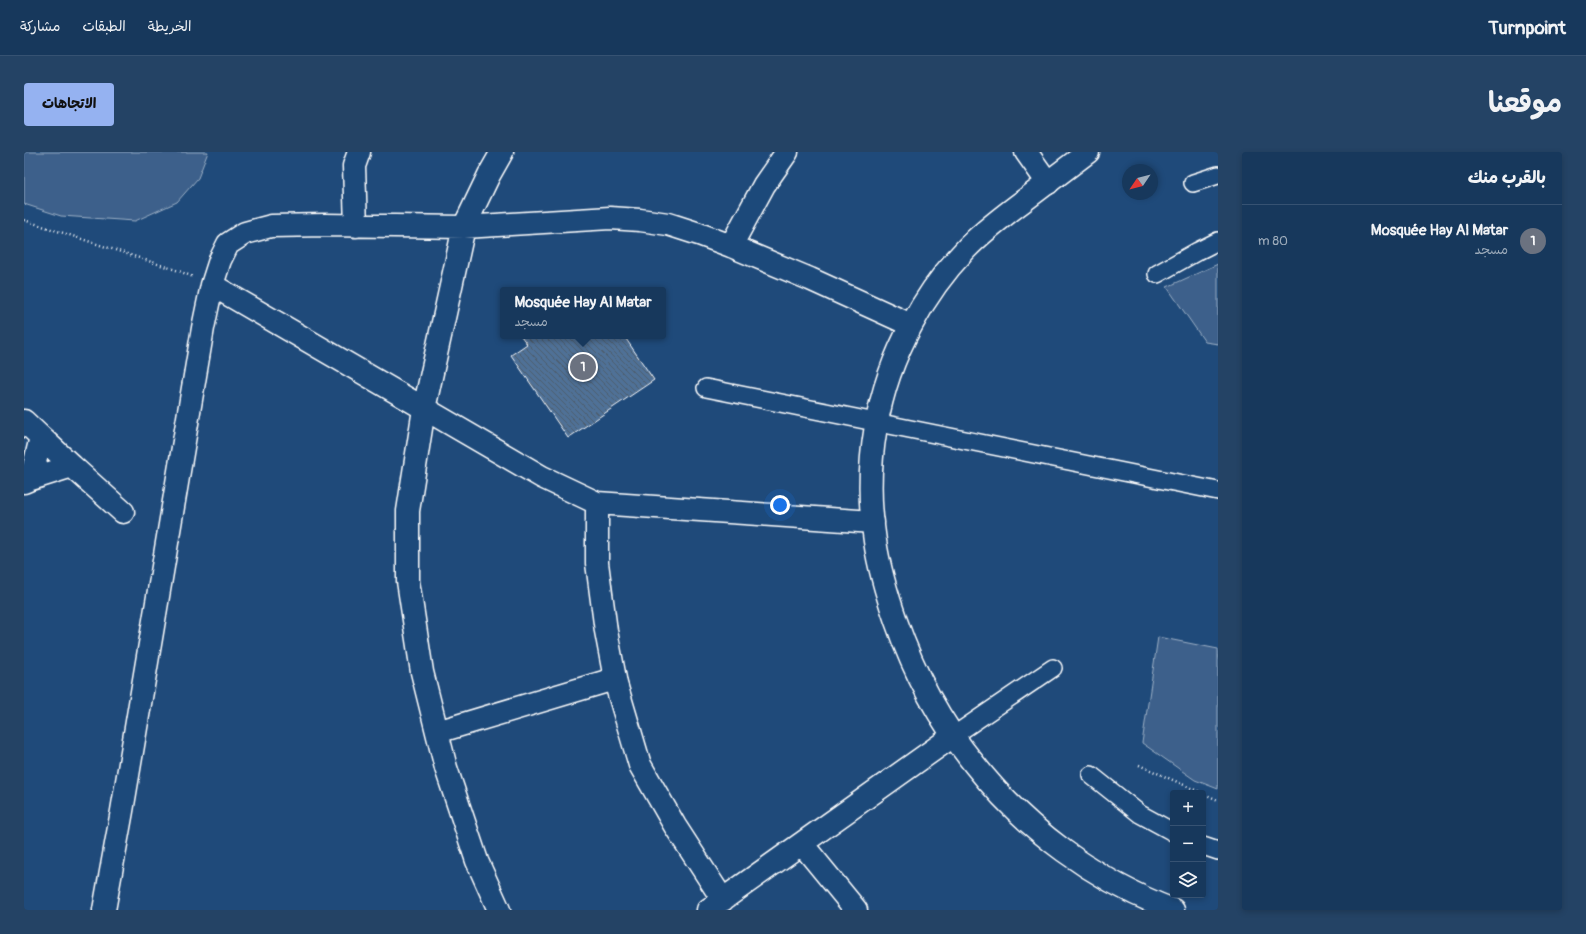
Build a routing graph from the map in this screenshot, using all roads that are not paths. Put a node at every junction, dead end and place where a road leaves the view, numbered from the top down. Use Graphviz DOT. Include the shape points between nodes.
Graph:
graph roads {
  1 [pos="360,152"];
  2 [pos="502,152"];
  3 [pos="787,152"];
  4 [pos="1026,152"];
  5 [pos="1088,152"];
  6 [pos="1218,175"];
  7 [pos="1048,183"];
  8 [pos="1193,184"];
  9 [pos="356,226"];
  10 [pos="464,227"];
  11 [pos="1218,241"];
  12 [pos="731,246"];
  13 [pos="1157,274"];
  14 [pos="212,285"];
  15 [pos="911,325"];
  16 [pos="706,388"];
  17 [pos="424,409"];
  18 [pos="24,421"];
  19 [pos="877,423"];
  20 [pos="41,437"];
  21 [pos="72,466"];
  22 [pos="28,480"];
  23 [pos="1218,491"];
  24 [pos="597,503"];
  25 [pos="123,512"];
  26 [pos="873,522"];
  27 [pos="1053,668"];
  28 [pos="614,679"];
  29 [pos="437,732"];
  30 [pos="953,736"];
  31 [pos="1091,776"];
  32 [pos="1170,830"];
  33 [pos="802,844"];
  34 [pos="1206,847"];
  35 [pos="1218,851"];
  36 [pos="716,905"];
  37 [pos="104,910"];
  38 [pos="499,910"];
  39 [pos="856,910"];
  40 [pos="1173,910"];
  1 -- 9 [label="street" via="354,166"];
  2 -- 10 [label="street"];
  3 -- 12 [label="street" via="764,185"];
  4 -- 7 [label="street"];
  5 -- 7 [label="street"];
  6 -- 8 [label="street"];
  7 -- 15 [label="street" via="989,227 966,249 945,272"];
  9 -- 10 [label="street"];
  9 -- 14 [label="street" via="272,226 246,233 228,244"];
  10 -- 12 [label="street" via="610,218 640,220 668,224"];
  10 -- 17 [label="street"];
  11 -- 13 [label="street"];
  12 -- 15 [label="street"];
  14 -- 17 [label="street"];
  14 -- 37 [label="street"];
  15 -- 19 [label="street" via="886,382"];
  16 -- 19 [label="street"];
  17 -- 24 [label="street" via="542,478"];
  17 -- 29 [label="street" via="408,511 408,581 422,672"];
  18 -- 20 [label="street"];
  19 -- 23 [label="street"];
  19 -- 26 [label="street" via="871,477"];
  20 -- 21 [label="street"];
  20 -- 22 [label="street"];
  21 -- 22 [label="street"];
  21 -- 25 [label="street"];
  24 -- 26 [label="street"];
  24 -- 28 [label="street" via="597,563"];
  26 -- 30 [label="street" via="881,573 902,638 923,685"];
  27 -- 30 [label="street"];
  28 -- 29 [label="street"];
  28 -- 36 [label="street" via="640,765"];
  29 -- 38 [label="street" via="476,861"];
  30 -- 33 [label="street"];
  30 -- 40 [label="street" via="998,793 1049,840 1075,859 1131,892"];
  31 -- 32 [label="street" via="1140,814"];
  33 -- 36 [label="street"];
  33 -- 39 [label="street"];
  34 -- 35 [label="street"];
}
